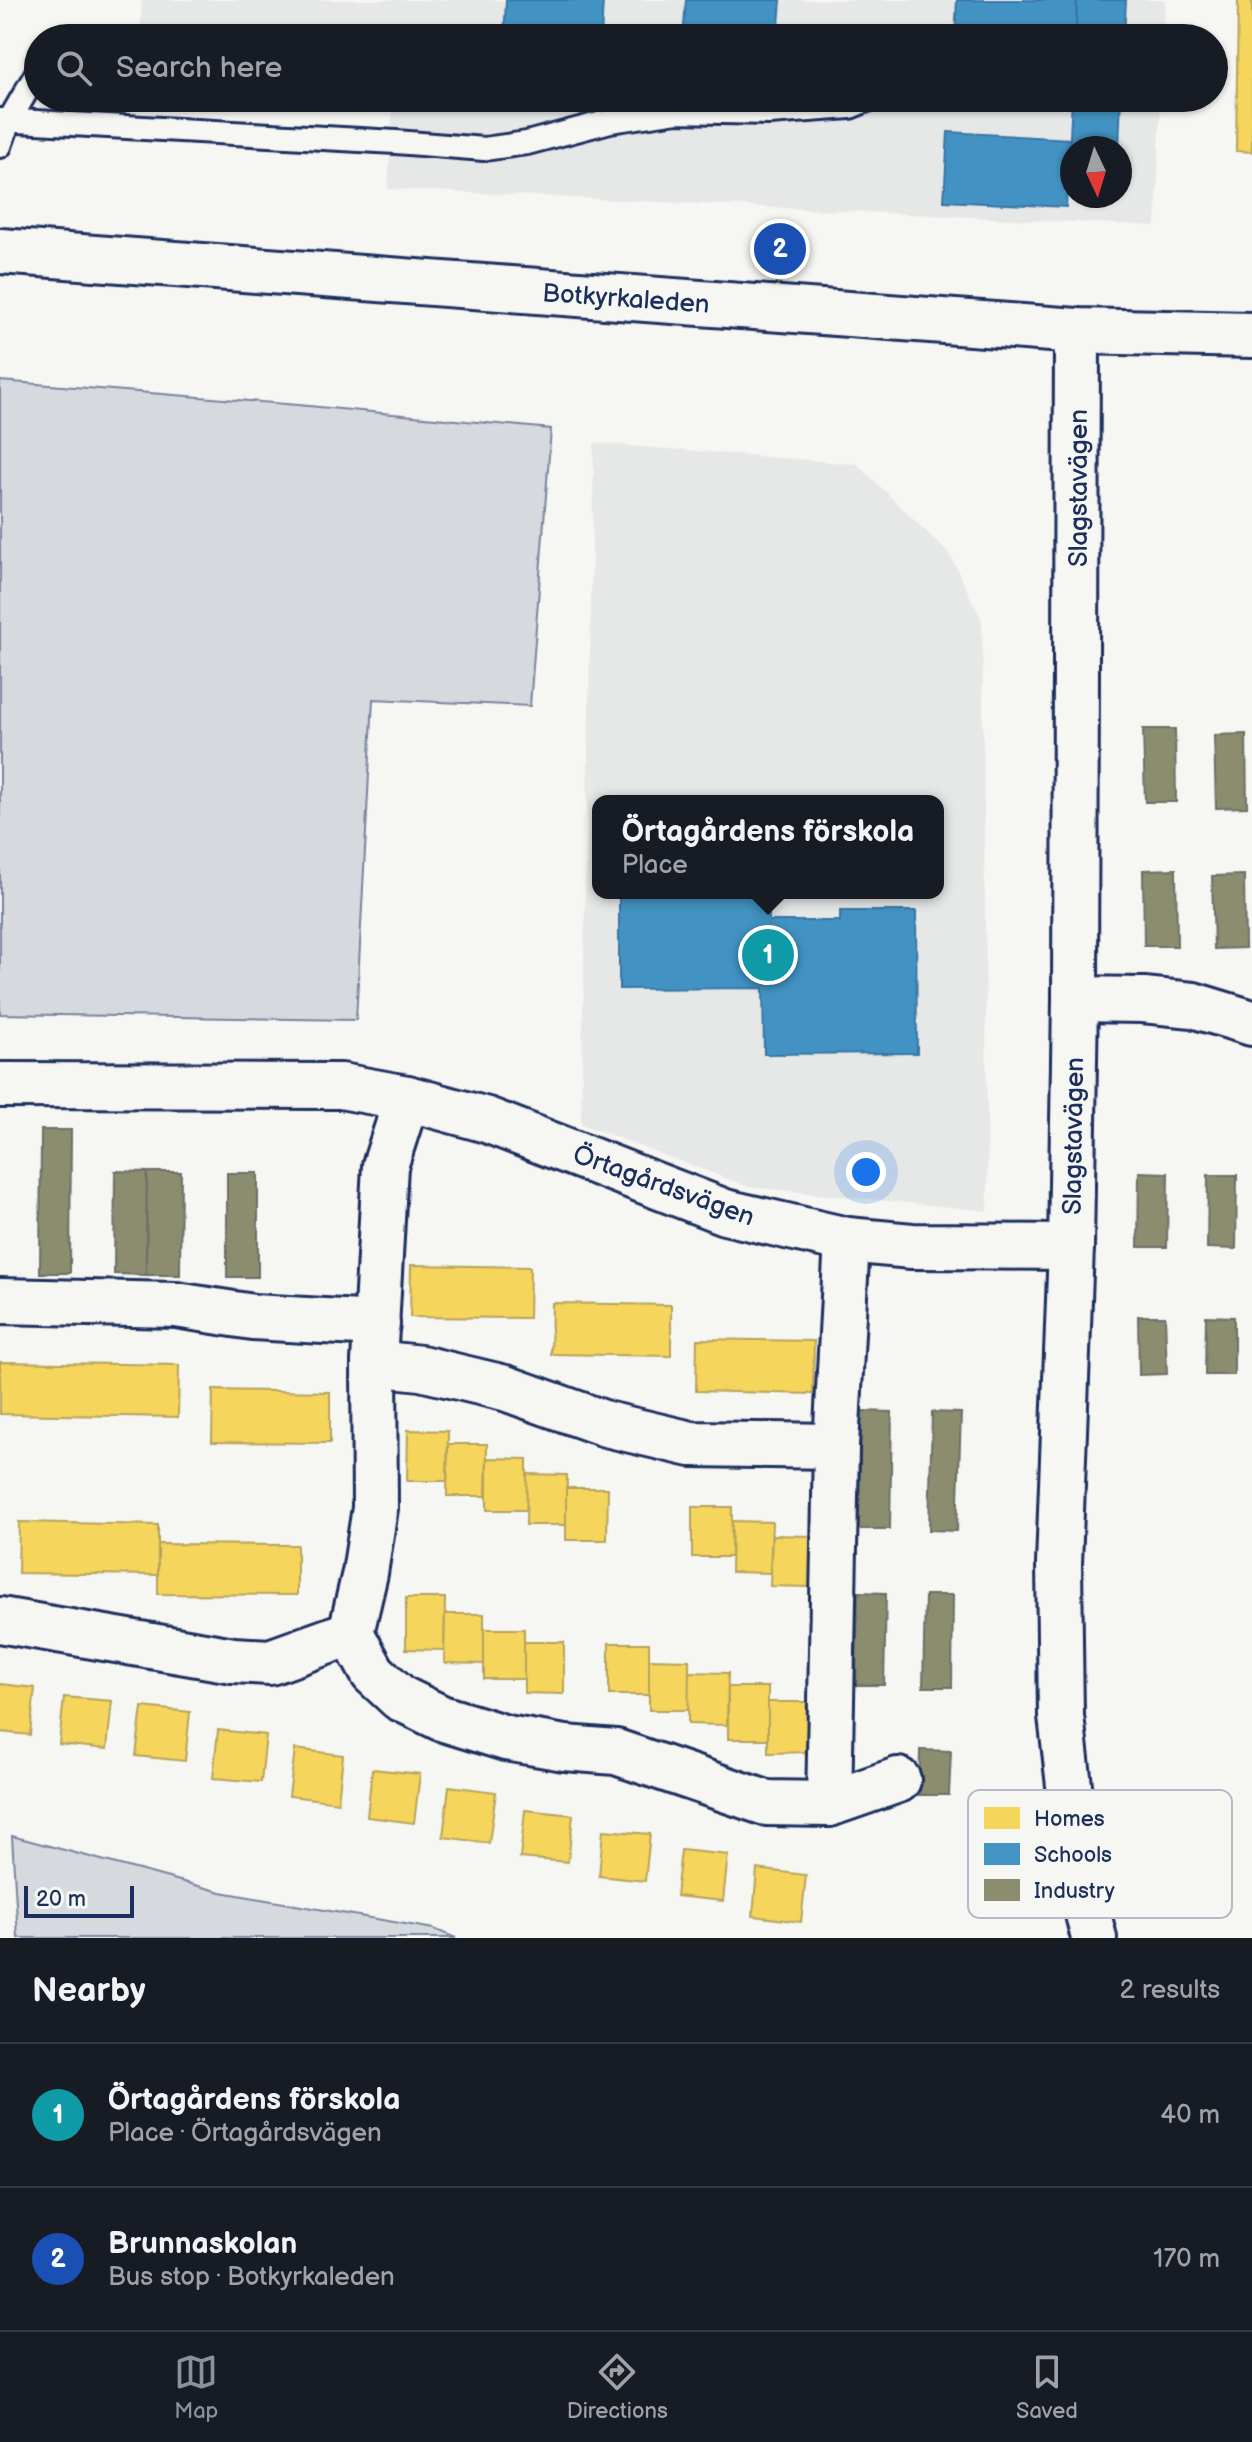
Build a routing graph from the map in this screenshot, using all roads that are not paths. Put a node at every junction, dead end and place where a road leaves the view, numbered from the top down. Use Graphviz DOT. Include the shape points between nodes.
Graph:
graph roads {
  1 [pos="24,91"];
  2 [pos="670,112"];
  3 [pos="723,112"];
  4 [pos="782,112"];
  5 [pos="4,120"];
  6 [pos="0,146"];
  7 [pos="0,251"];
  8 [pos="1077,331"];
  9 [pos="1252,335"];
  10 [pos="1075,999"];
  11 [pos="1252,1023"];
  12 [pos="0,1085"];
  13 [pos="407,1098"];
  14 [pos="847,1240"];
  15 [pos="1071,1247"];
  16 [pos="0,1301"];
  17 [pos="376,1344"];
  18 [pos="836,1446"];
  19 [pos="0,1620"];
  20 [pos="351,1633"];
  21 [pos="898,1780"];
  22 [pos="1070,1790"];
  23 [pos="829,1804"];
  24 [pos="1089,1918"];
  25 [pos="1094,1938"];
  1 -- 5 [label="lane"];
  2 -- 5 [label="lane" via="484,149"];
  3 -- 4 [label="lane"];
  5 -- 6 [label="lane"];
  7 -- 8 [label="street, Botkyrkaleden"];
  8 -- 9 [label="street, Botkyrkaleden"];
  8 -- 10 [label="street, Slagstavägen"];
  10 -- 11 [label="street" via="1193,1005"];
  10 -- 15 [label="street, Slagstavägen"];
  12 -- 13 [label="street, Örtagårdsvägen" via="341,1086"];
  13 -- 14 [label="street, Örtagårdsvägen" via="487,1120 725,1212"];
  13 -- 17 [label="street" via="385,1166"];
  14 -- 15 [label="street, Örtagårdsvägen"];
  14 -- 18 [label="street"];
  15 -- 22 [label="street, Slagstavägen" via="1059,1564 1061,1716"];
  16 -- 17 [label="street" via="176,1305"];
  17 -- 18 [label="street" via="421,1368 691,1444"];
  17 -- 20 [label="street" via="375,1508"];
  18 -- 23 [label="street"];
  19 -- 20 [label="street" via="270,1662"];
  20 -- 23 [label="street" via="373,1673 400,1698 441,1718 506,1738 616,1752 766,1803"];
  21 -- 23 [label="street"];
  24 -- 25 [label="street, Slagstavägen"];
}
